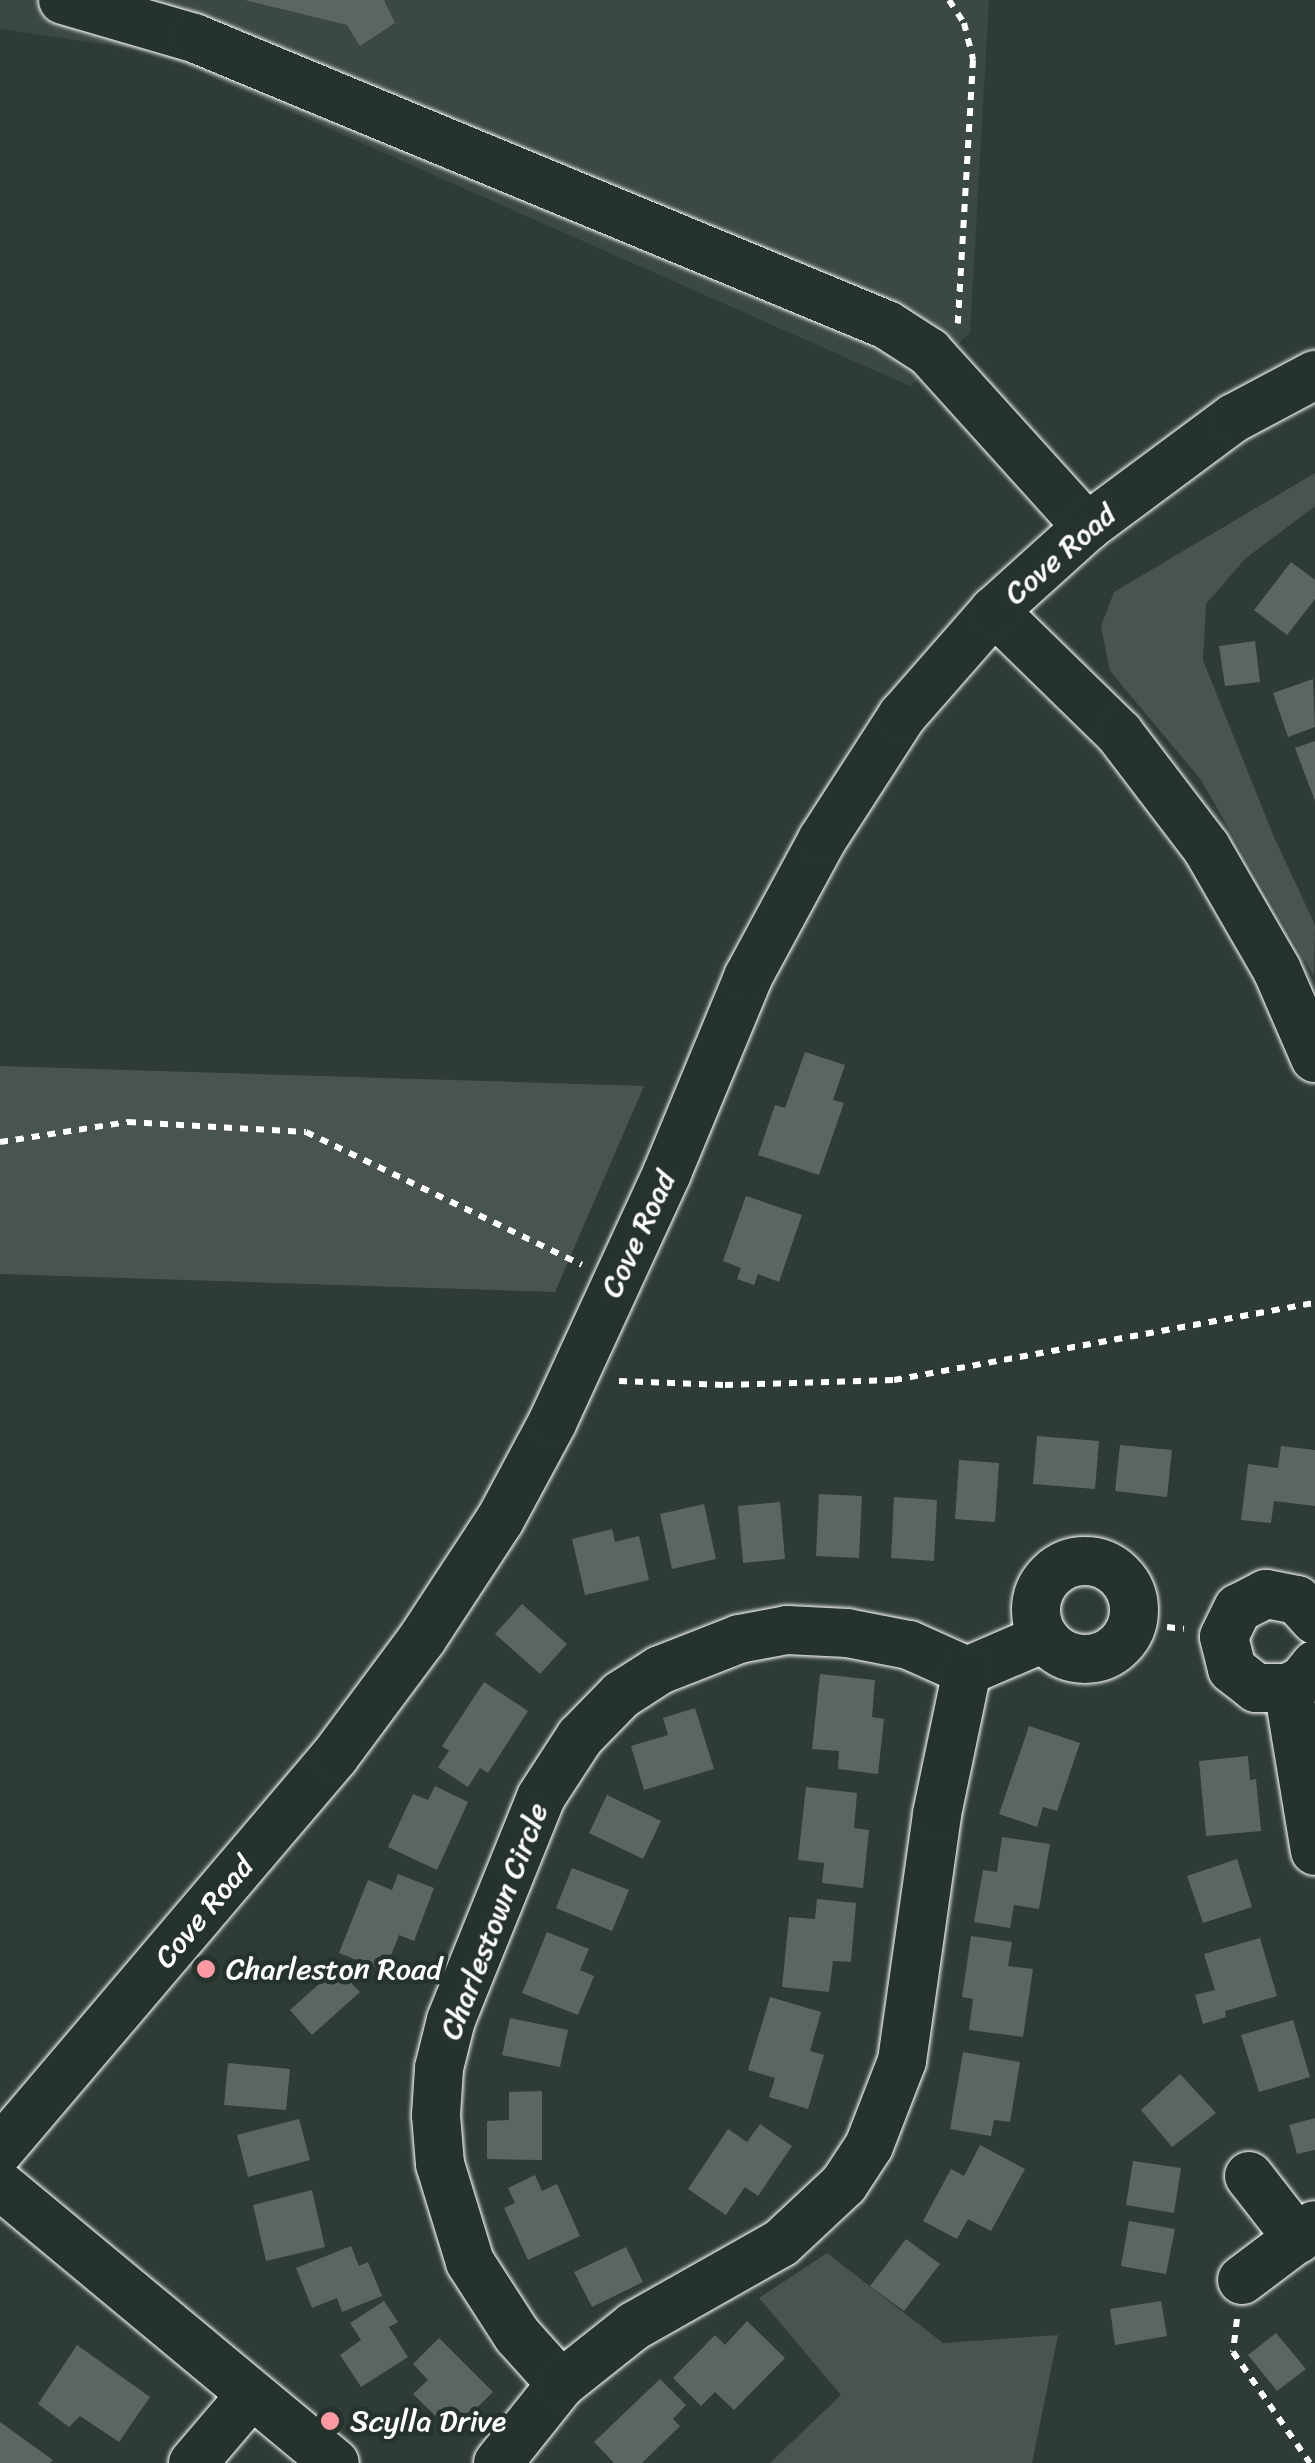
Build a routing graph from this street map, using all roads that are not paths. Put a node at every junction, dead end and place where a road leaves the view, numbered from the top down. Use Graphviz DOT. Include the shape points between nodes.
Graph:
graph roads {
  1 [pos="62,0"];
  2 [pos="1315,375"];
  3 [pos="1087,527"];
  4 [pos="994,611"];
  5 [pos="1315,1058"];
  6 [pos="1315,1620"];
  7 [pos="1044,1638"];
  8 [pos="968,1671"];
  9 [pos="1302,1677"];
  10 [pos="1315,1851"];
  11 [pos="0,2150"];
  12 [pos="1249,2176"];
  13 [pos="0,2185"];
  14 [pos="1306,2232"];
  15 [pos="1242,2280"];
  16 [pos="562,2384"];
  17 [pos="250,2396"];
  18 [pos="193,2463"];
  19 [pos="335,2463"];
  20 [pos="498,2463"];
  1 -- 3 [label="street" via="194,38 887,325 929,352"];
  2 -- 3 [label="street, Cove Road" via="1234,418"];
  3 -- 4 [label="street, Cove Road"];
  4 -- 5 [label="street" via="1119,733 1206,847 1277,970"];
  4 -- 11 [label="street, Cove Road" via="902,716 822,840 748,977 553,1421 500,1520 422,1639 323,1770"];
  6 -- 9 [label="street" via="1297,1600 1266,1594 1250,1599 1228,1622 1224,1637 1232,1668 1256,1688"];
  7 -- 8 [label="street"];
  8 -- 16 [label="street" via="937,1814 902,2062 869,2146 844,2184 781,2243 634,2326"];
  8 -- 16 [label="street, Charlestown Circle" via="909,1645 847,1633 788,1630 739,1640 660,1670 621,1696 580,1736 541,1798 451,2020 436,2115 443,2180 470,2262 518,2335"];
  9 -- 10 [label="street"];
  12 -- 14 [label="street"];
  13 -- 17 [label="street"];
  14 -- 15 [label="street"];
  16 -- 20 [label="street"];
  17 -- 18 [label="street"];
  17 -- 19 [label="street"];
}
